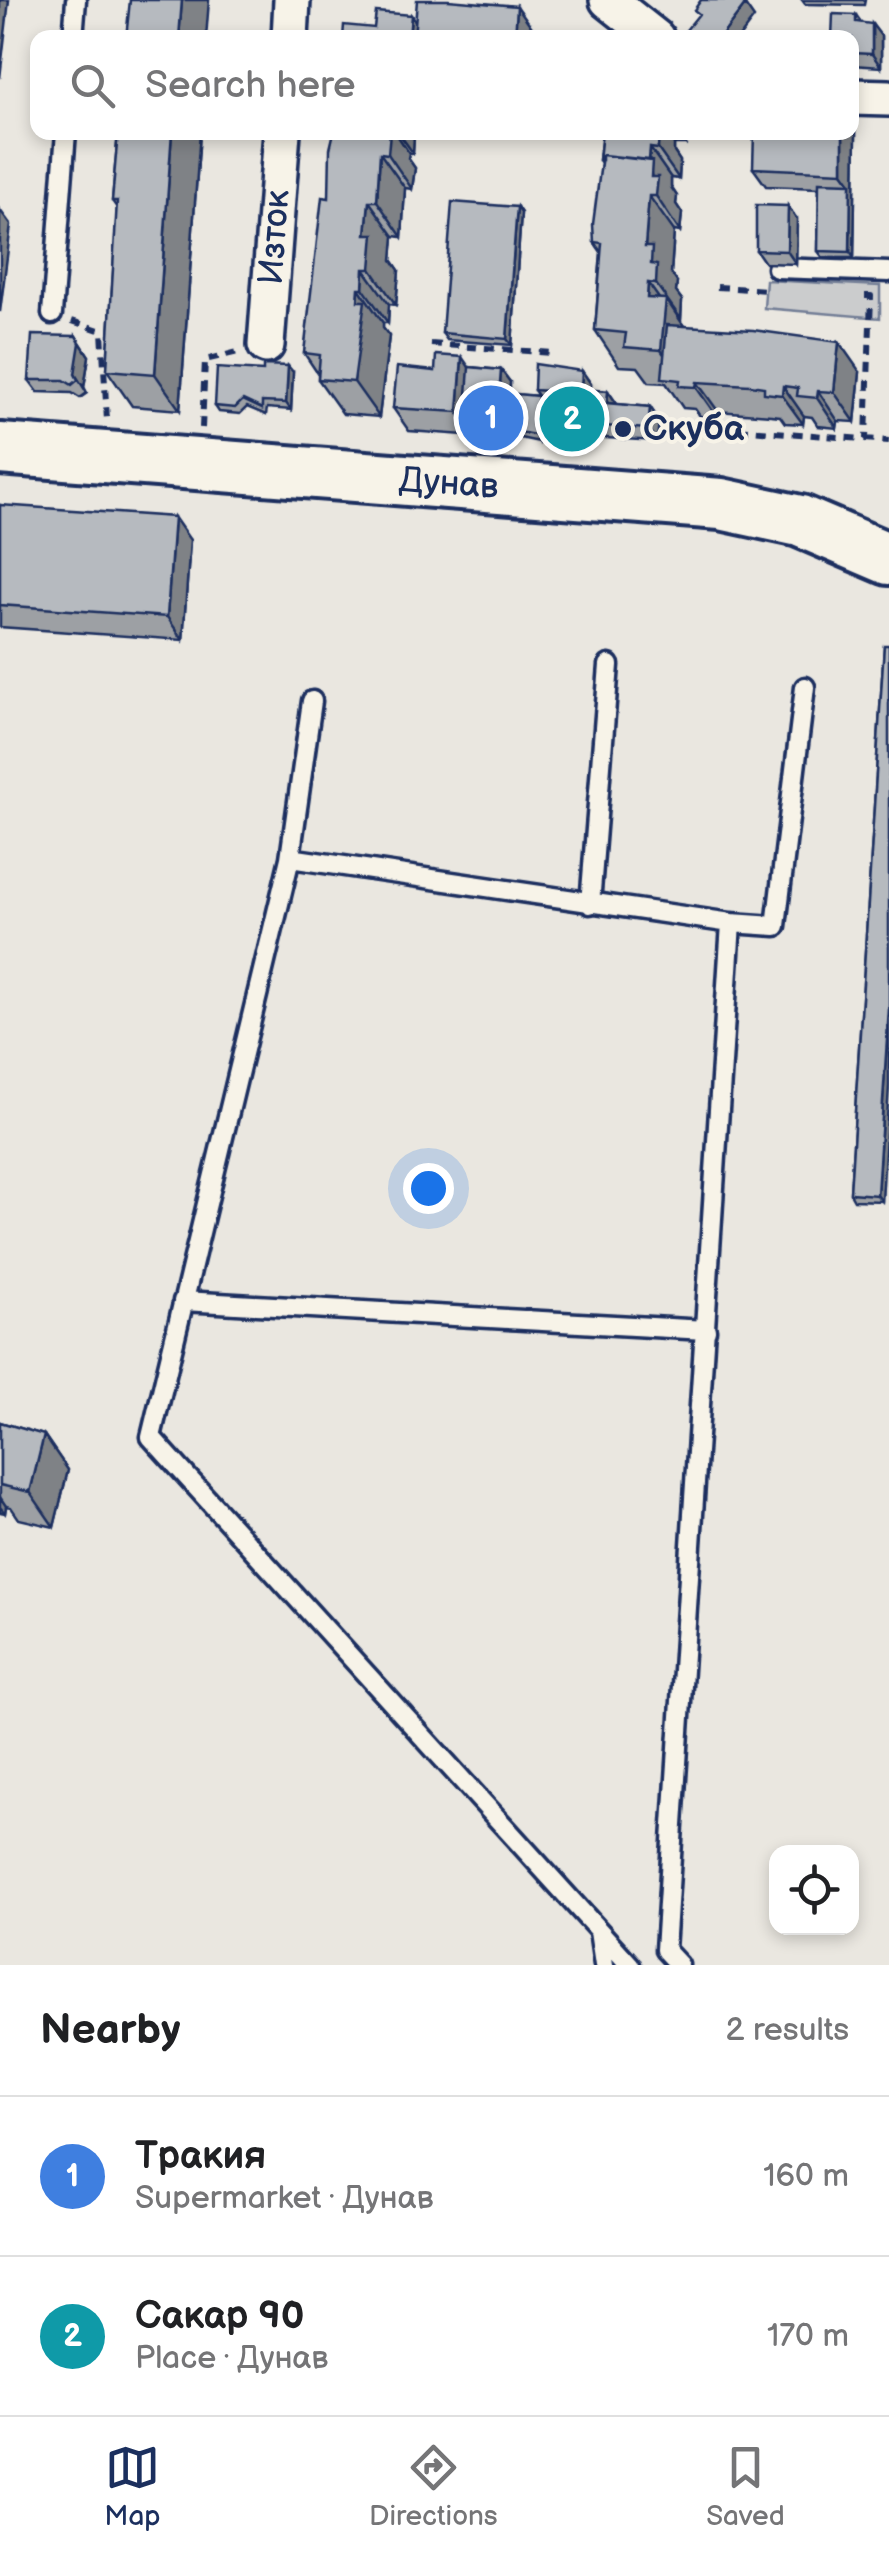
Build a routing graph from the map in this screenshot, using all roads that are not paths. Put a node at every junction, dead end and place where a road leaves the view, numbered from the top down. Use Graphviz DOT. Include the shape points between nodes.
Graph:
graph roads {
  1 [pos="76,0"];
  2 [pos="292,0"];
  3 [pos="608,0"];
  4 [pos="74,30"];
  5 [pos="290,30"];
  6 [pos="646,30"];
  7 [pos="859,97"];
  8 [pos="889,98"];
  9 [pos="65,140"];
  10 [pos="281,140"];
  11 [pos="777,268"];
  12 [pos="889,272"];
  13 [pos="52,314"];
  14 [pos="266,345"];
  15 [pos="0,450"];
  16 [pos="889,558"];
  17 [pos="609,665"];
  18 [pos="805,686"];
  19 [pos="312,701"];
  20 [pos="290,858"];
  21 [pos="590,904"];
  22 [pos="730,923"];
  23 [pos="183,1301"];
  24 [pos="706,1330"];
  25 [pos="600,1930"];
  26 [pos="604,1965"];
  27 [pos="630,1965"];
  28 [pos="679,1965"];
  1 -- 4 [label="lane"];
  2 -- 5 [label="street"];
  3 -- 6 [label="street"];
  7 -- 8 [label="street"];
  9 -- 13 [label="lane"];
  10 -- 14 [label="street, Изток"];
  11 -- 12 [label="lane"];
  15 -- 16 [label="main road, Дунав" via="721,504 800,521"];
  17 -- 21 [label="lane"];
  18 -- 22 [label="lane" via="776,926"];
  19 -- 20 [label="lane"];
  20 -- 21 [label="lane"];
  20 -- 23 [label="lane"];
  21 -- 22 [label="lane"];
  22 -- 24 [label="lane"];
  23 -- 24 [label="lane"];
  23 -- 25 [label="lane" via="151,1437"];
  24 -- 28 [label="lane" via="665,1950"];
  25 -- 26 [label="lane"];
  25 -- 27 [label="lane"];
}
